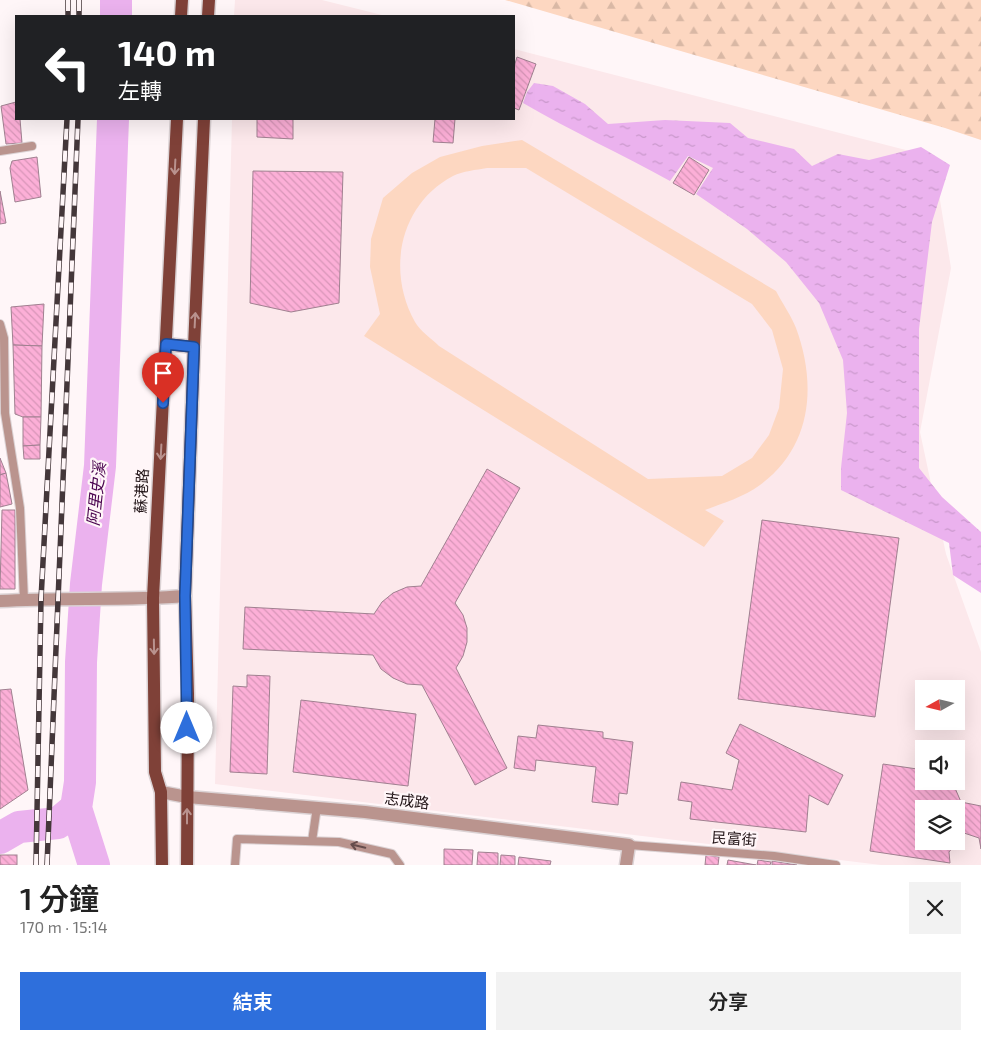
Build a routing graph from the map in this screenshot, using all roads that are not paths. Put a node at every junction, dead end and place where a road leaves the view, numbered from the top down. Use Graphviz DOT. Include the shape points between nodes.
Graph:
graph roads {
  1 [pos="182,0"];
  2 [pos="209,0"];
  3 [pos="181,15"];
  4 [pos="208,15"];
  5 [pos="177,120"];
  6 [pos="204,120"];
  7 [pos="32,146"];
  8 [pos="0,151"];
  9 [pos="0,324"];
  10 [pos="166,344"];
  11 [pos="194,347"];
  12 [pos="185,596"];
  13 [pos="153,598"];
  14 [pos="24,600"];
  15 [pos="0,601"];
  16 [pos="161,792"];
  17 [pos="187,797"];
  18 [pos="317,807"];
  19 [pos="312,841"];
  20 [pos="629,845"];
  21 [pos="162,865"];
  22 [pos="187,865"];
  23 [pos="235,865"];
  24 [pos="400,865"];
  25 [pos="626,865"];
  26 [pos="836,865"];
  1 -- 3 [label="main road"];
  2 -- 4 [label="main road"];
  5 -- 10 [label="main road, 蘇港路, one-way"];
  11 -- 6 [label="main road, one-way"];
  7 -- 8 [label="lane"];
  9 -- 14 [label="lane" via="4,338 5,413 20,508"];
  10 -- 11 [label="main road"];
  10 -- 13 [label="main road, 蘇港路, one-way"];
  11 -- 12 [label="main road"];
  12 -- 13 [label="street"];
  12 -- 17 [label="main road"];
  13 -- 14 [label="street"];
  13 -- 16 [label="main road, 蘇港路, one-way" via="155,772"];
  14 -- 15 [label="street"];
  16 -- 17 [label="street, 志成路"];
  16 -- 21 [label="main road, 蘇港路"];
  17 -- 18 [label="street, 志成路"];
  22 -- 17 [label="main road, one-way"];
  18 -- 19 [label="lane"];
  18 -- 20 [label="street, 志成路"];
  19 -- 23 [label="lane" via="237,839"];
  24 -- 19 [label="lane, one-way" via="392,854 339,842"];
  20 -- 25 [label="street"];
  20 -- 26 [label="lane, 民富街" via="774,856"];
}
